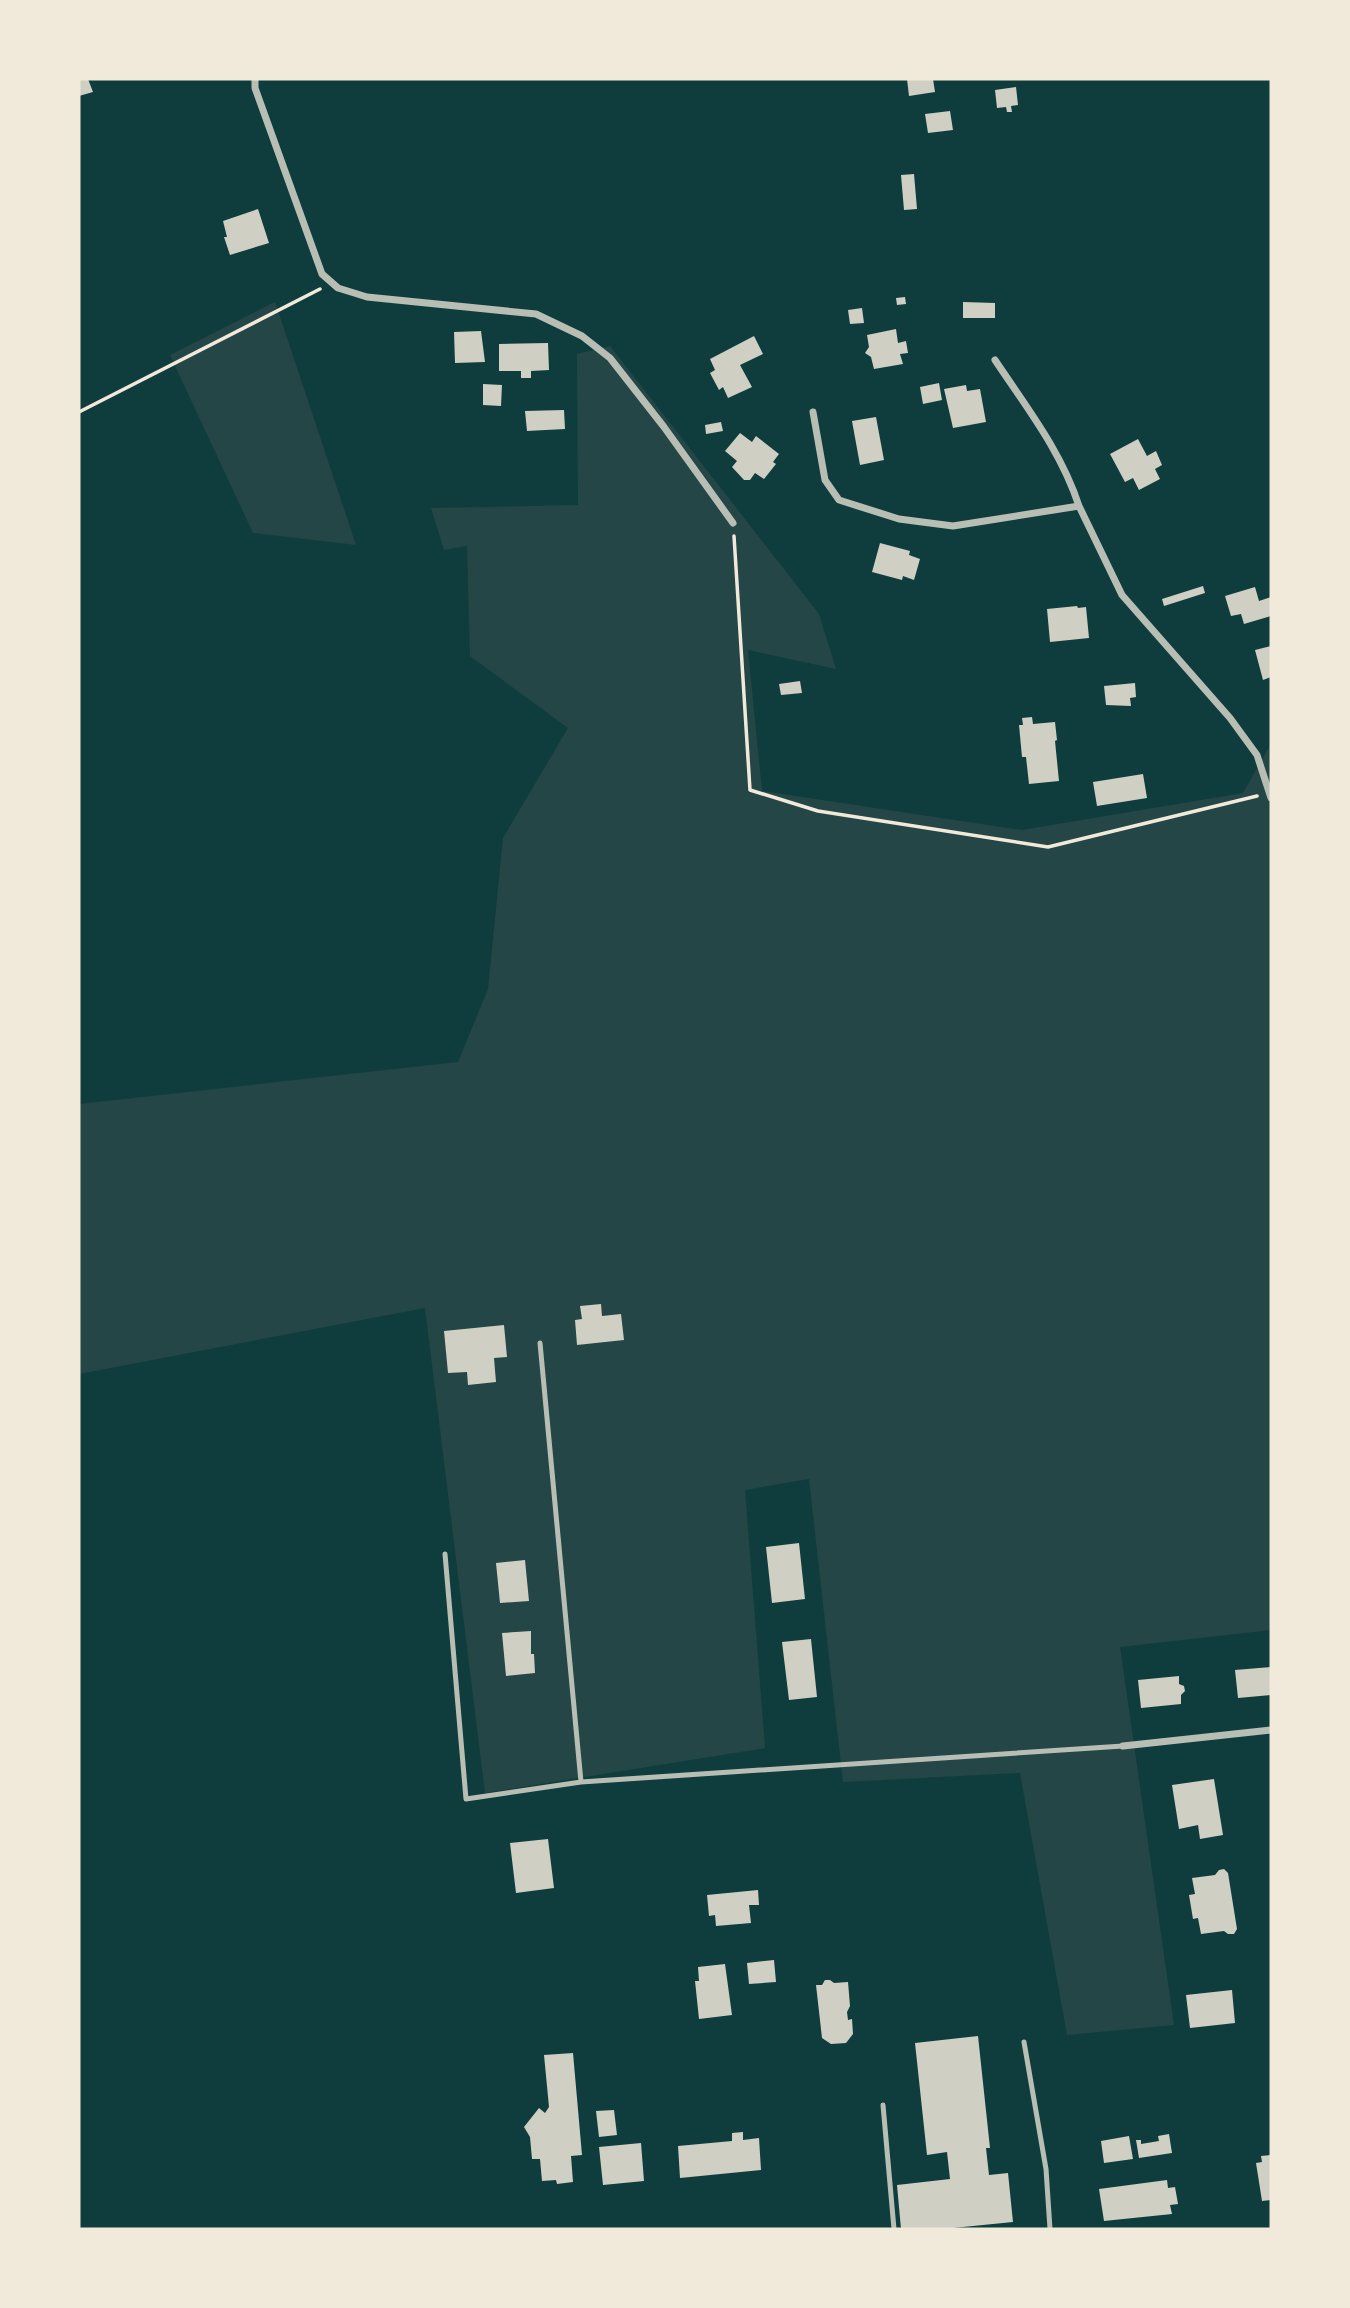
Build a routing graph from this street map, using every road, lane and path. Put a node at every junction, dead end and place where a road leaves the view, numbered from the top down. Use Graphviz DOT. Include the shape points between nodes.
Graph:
graph roads {
  1 [pos="255,79"];
  2 [pos="332,283"];
  3 [pos="996,360"];
  4 [pos="79,412"];
  5 [pos="813,412"];
  6 [pos="1079,506"];
  7 [pos="733,523"];
  8 [pos="1270,795"];
  9 [pos="540,1343"];
  10 [pos="444,1554"];
  11 [pos="1271,1730"];
  12 [pos="1123,1746"];
  13 [pos="581,1782"];
  14 [pos="1024,2042"];
  15 [pos="883,2105"];
  16 [pos="894,2229"];
  17 [pos="1050,2229"];
  1 -- 2 [label="street" via="322,274"];
  2 -- 4 [label="path"];
  2 -- 7 [label="street" via="367,297 536,314 582,336 610,358"];
  3 -- 6 [label="street" via="1056,452"];
  5 -- 6 [label="street" via="825,480 839,500 899,519 953,526"];
  6 -- 8 [label="street" via="1122,595 1237,727 1257,755"];
  7 -- 8 [label="path" via="750,790 818,811 1048,847"];
  9 -- 13 [label="lane"];
  10 -- 13 [label="lane" via="466,1799"];
  11 -- 12 [label="street"];
  12 -- 13 [label="lane"];
  14 -- 17 [label="lane" via="1046,2169"];
  15 -- 16 [label="lane"];
}
